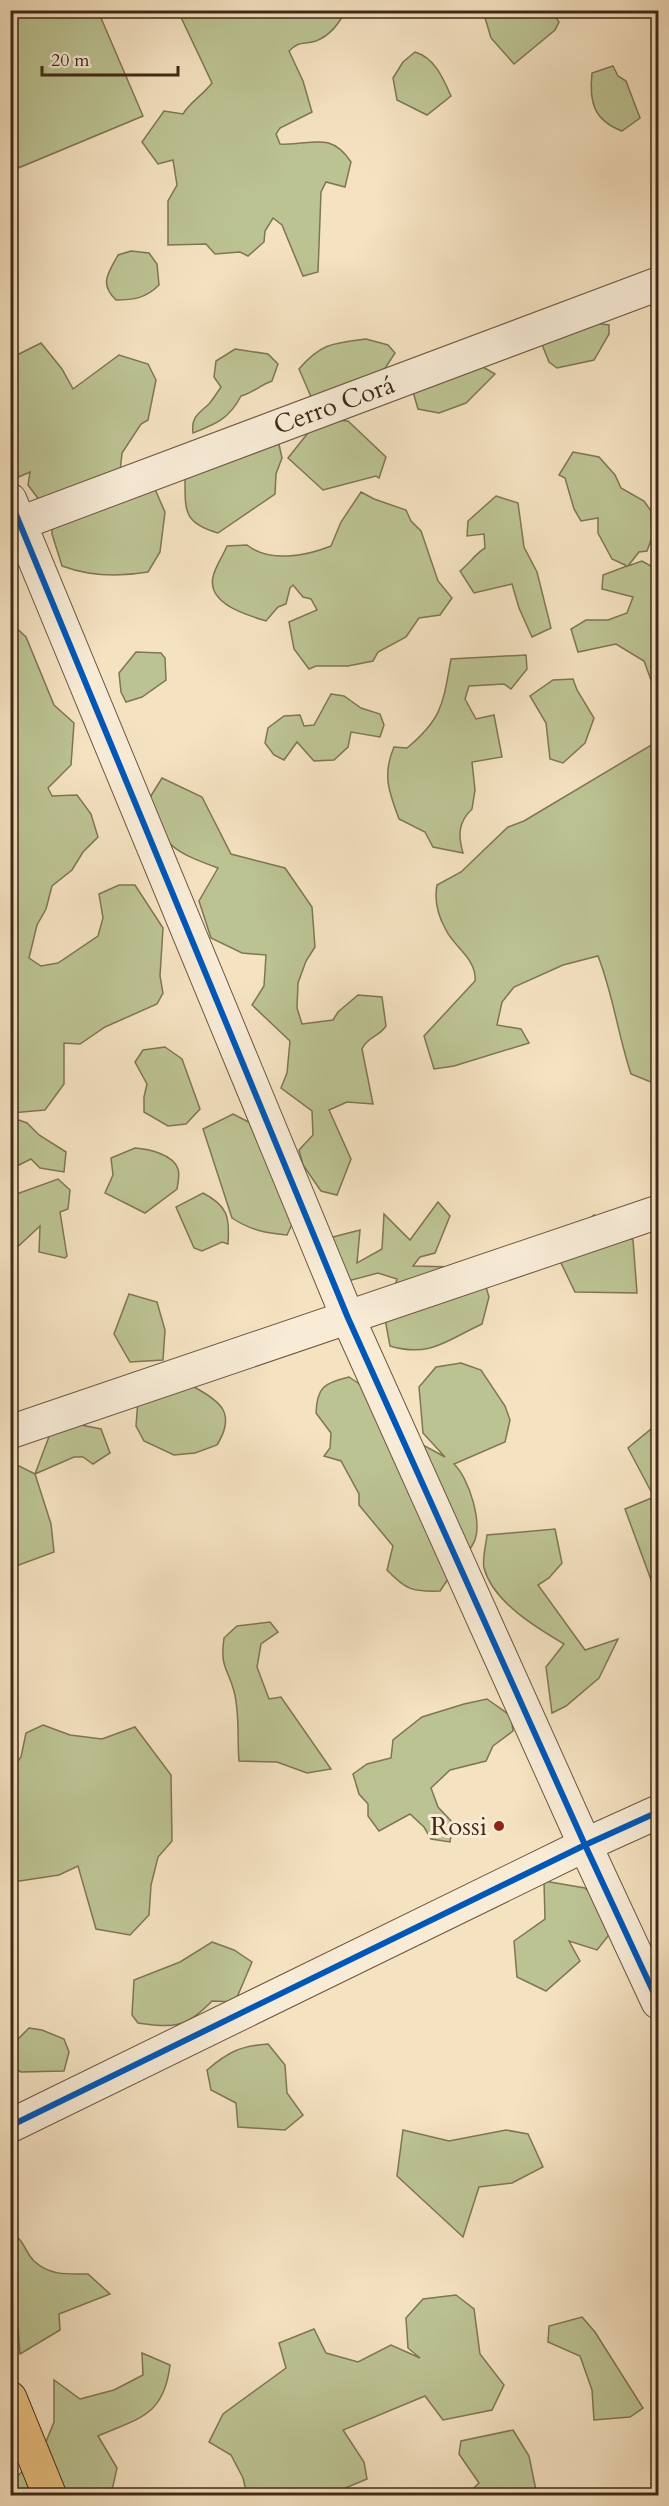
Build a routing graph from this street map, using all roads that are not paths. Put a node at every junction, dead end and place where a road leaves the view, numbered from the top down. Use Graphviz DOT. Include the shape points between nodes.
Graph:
graph roads {
  1 [pos="658,284"];
  2 [pos="14,516"];
  3 [pos="658,1212"];
  4 [pos="348,1318"];
  5 [pos="10,1432"];
  6 [pos="658,1812"];
  7 [pos="585,1845"];
  8 [pos="658,2002"];
  9 [pos="10,2126"];
  10 [pos="10,2398"];
  11 [pos="50,2496"];
  1 -- 2 [label="street, Cerro Corá"];
  2 -- 4 [label="street"];
  3 -- 4 [label="street"];
  4 -- 5 [label="street"];
  4 -- 7 [label="street"];
  6 -- 7 [label="street"];
  7 -- 8 [label="street"];
  7 -- 9 [label="street"];
  10 -- 11 [label="main road"];
}
